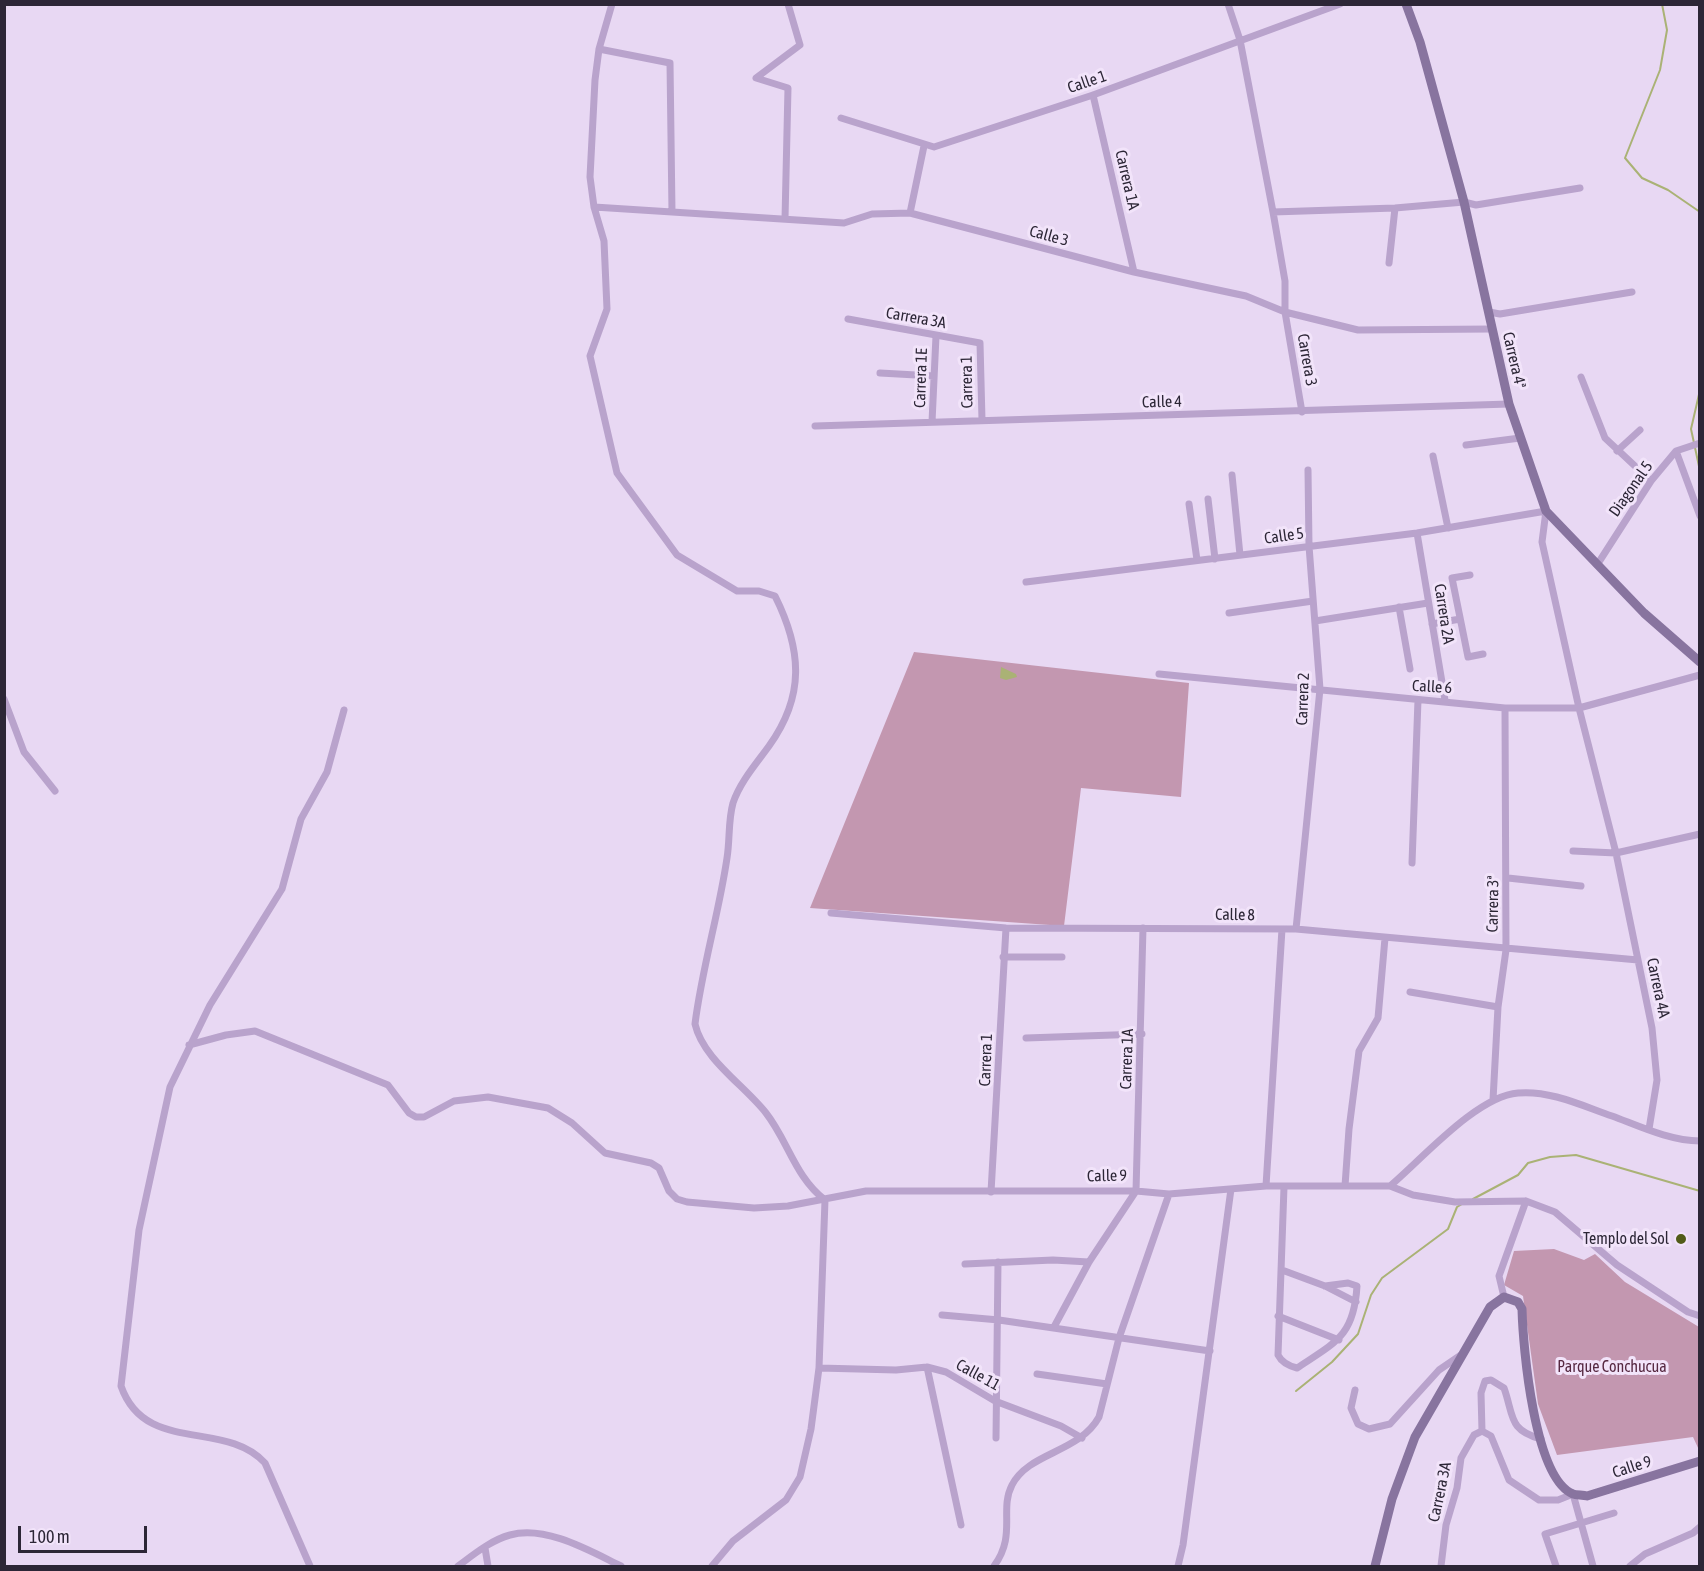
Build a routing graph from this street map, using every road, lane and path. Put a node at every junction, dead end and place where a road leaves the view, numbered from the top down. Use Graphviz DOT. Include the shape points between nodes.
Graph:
graph roads {
  1 [pos="612,4"];
  2 [pos="788,4"];
  3 [pos="1228,4"];
  4 [pos="1340,4"];
  5 [pos="1406,4"];
  6 [pos="1240,40"];
  7 [pos="599,49"];
  8 [pos="1093,95"];
  9 [pos="842,118"];
  10 [pos="924,146"];
  11 [pos="1580,188"];
  12 [pos="1464,202"];
  13 [pos="594,207"];
  14 [pos="1395,208"];
  15 [pos="672,212"];
  16 [pos="1273,212"];
  17 [pos="910,213"];
  18 [pos="785,219"];
  19 [pos="1389,263"];
  20 [pos="1134,272"];
  21 [pos="1632,292"];
  22 [pos="1285,312"];
  23 [pos="1489,312"];
  24 [pos="848,320"];
  25 [pos="1492,329"];
  26 [pos="936,336"];
  27 [pos="980,343"];
  28 [pos="880,373"];
  29 [pos="934,376"];
  30 [pos="1581,377"];
  31 [pos="1509,404"];
  32 [pos="1302,412"];
  33 [pos="981,420"];
  34 [pos="932,422"];
  35 [pos="814,426"];
  36 [pos="1640,430"];
  37 [pos="1520,438"];
  38 [pos="1699,444"];
  39 [pos="1466,445"];
  40 [pos="1617,451"];
  41 [pos="1676,451"];
  42 [pos="1433,456"];
  43 [pos="1308,470"];
  44 [pos="1232,475"];
  45 [pos="1651,481"];
  46 [pos="1208,499"];
  47 [pos="1189,504"];
  48 [pos="1546,511"];
  49 [pos="1700,516"];
  50 [pos="1448,528"];
  51 [pos="1417,533"];
  52 [pos="1309,546"];
  53 [pos="1240,555"];
  54 [pos="1215,559"];
  55 [pos="1197,560"];
  56 [pos="1597,565"];
  57 [pos="1470,575"];
  58 [pos="1026,582"];
  59 [pos="1313,601"];
  60 [pos="1428,603"];
  61 [pos="1400,608"];
  62 [pos="1229,613"];
  63 [pos="1460,619"];
  64 [pos="1315,621"];
  65 [pos="1432,624"];
  66 [pos="1483,654"];
  67 [pos="1700,662"];
  68 [pos="1410,669"];
  69 [pos="1159,674"];
  70 [pos="1700,675"];
  71 [pos="1320,689"];
  72 [pos="4,699"];
  73 [pos="1418,700"];
  74 [pos="1445,700"];
  75 [pos="1505,708"];
  76 [pos="1579,708"];
  77 [pos="344,711"];
  78 [pos="55,791"];
  79 [pos="1700,834"];
  80 [pos="1573,851"];
  81 [pos="1616,853"];
  82 [pos="1412,863"];
  83 [pos="1508,878"];
  84 [pos="1581,886"];
  85 [pos="831,913"];
  86 [pos="1006,928"];
  87 [pos="1143,928"];
  88 [pos="1296,928"];
  89 [pos="1282,930"];
  90 [pos="1385,938"];
  91 [pos="1506,950"];
  92 [pos="1003,957"];
  93 [pos="1062,957"];
  94 [pos="1638,960"];
  95 [pos="1410,992"];
  96 [pos="1498,1006"];
  97 [pos="1142,1034"];
  98 [pos="1026,1038"];
  99 [pos="189,1045"];
  100 [pos="1493,1100"];
  101 [pos="1649,1129"];
  102 [pos="1700,1141"];
  103 [pos="1266,1186"];
  104 [pos="1346,1186"];
  105 [pos="1390,1186"];
  106 [pos="1284,1187"];
  107 [pos="1231,1189"];
  108 [pos="1136,1191"];
  109 [pos="991,1192"];
  110 [pos="1169,1194"];
  111 [pos="825,1200"];
  112 [pos="1526,1201"];
  113 [pos="998,1262"];
  114 [pos="1089,1262"];
  115 [pos="965,1264"];
  116 [pos="1282,1270"];
  117 [pos="1325,1286"];
  118 [pos="1504,1297"];
  119 [pos="1356,1302"];
  120 [pos="942,1315"];
  121 [pos="1278,1316"];
  122 [pos="1700,1316"];
  123 [pos="999,1320"];
  124 [pos="1054,1327"];
  125 [pos="1119,1338"];
  126 [pos="1339,1340"];
  127 [pos="1210,1351"];
  128 [pos="1461,1354"];
  129 [pos="927,1367"];
  130 [pos="819,1368"];
  131 [pos="1037,1374"];
  132 [pos="1107,1384"];
  133 [pos="1355,1390"];
  134 [pos="996,1401"];
  135 [pos="1482,1431"];
  136 [pos="996,1438"];
  137 [pos="1082,1438"];
  138 [pos="1541,1439"];
  139 [pos="1700,1461"];
  140 [pos="1573,1494"];
  141 [pos="1614,1513"];
  142 [pos="1579,1522"];
  143 [pos="961,1525"];
  144 [pos="1700,1527"];
  145 [pos="485,1548"];
  146 [pos="310,1566"];
  147 [pos="458,1566"];
  148 [pos="488,1566"];
  149 [pos="621,1566"];
  150 [pos="712,1566"];
  151 [pos="994,1566"];
  152 [pos="1178,1566"];
  153 [pos="1375,1566"];
  154 [pos="1441,1566"];
  155 [pos="1556,1566"];
  156 [pos="1593,1566"];
  157 [pos="1628,1566"];
  1 -- 7 [label="street"];
  2 -- 18 [label="street" via="800,45 756,78 788,88"];
  3 -- 6 [label="street, Carrera 3"];
  4 -- 6 [label="street, Calle 1"];
  5 -- 12 [label="street, Carrera 4ª"];
  6 -- 8 [label="street, Calle 1"];
  6 -- 16 [label="street, Carrera 3"];
  7 -- 13 [label="street" via="590,177"];
  7 -- 15 [label="street" via="670,63"];
  8 -- 10 [label="street, Calle 1" via="934,147"];
  8 -- 20 [label="street, Carrera 1A"];
  9 -- 10 [label="street, Calle 1"];
  10 -- 17 [label="street"];
  11 -- 12 [label="street" via="1476,204"];
  12 -- 14 [label="street"];
  12 -- 23 [label="street, Carrera 4ª"];
  13 -- 15 [label="street, Calle 3"];
  13 -- 111 [label="street" via="604,242 607,309 590,356 617,473 677,555 737,591 775,596 784,615 796,667 795,694 783,727 739,788 732,806 727,858 695,1023 698,1035 767,1114 809,1186"];
  14 -- 16 [label="street"];
  14 -- 19 [label="street"];
  15 -- 18 [label="street, Calle 3"];
  16 -- 22 [label="street, Carrera 3" via="1285,281"];
  17 -- 18 [label="street, Calle 3" via="872,214 844,223"];
  17 -- 20 [label="street, Calle 3"];
  20 -- 22 [label="street, Calle 3" via="1246,296"];
  21 -- 23 [label="street" via="1500,314"];
  22 -- 25 [label="street, Calle 3" via="1358,330"];
  22 -- 32 [label="street, Carrera 3"];
  23 -- 25 [label="street, Carrera 4ª"];
  24 -- 26 [label="street, Carrera 3A"];
  25 -- 31 [label="street, Carrera 4ª"];
  26 -- 27 [label="street, Carrera 3A"];
  26 -- 29 [label="street, Carrera 1E"];
  27 -- 33 [label="street, Carrera 1"];
  28 -- 29 [label="street"];
  29 -- 34 [label="street, Carrera 1E"];
  30 -- 40 [label="street" via="1605,438"];
  31 -- 32 [label="street, Calle 4"];
  31 -- 37 [label="street, Carrera 4ª"];
  32 -- 33 [label="street, Calle 4"];
  33 -- 34 [label="street, Calle 4"];
  34 -- 35 [label="street, Calle 4"];
  36 -- 40 [label="street"];
  37 -- 39 [label="street"];
  37 -- 48 [label="street, Carrera 4ª"];
  38 -- 41 [label="street"];
  40 -- 45 [label="street"];
  41 -- 45 [label="street, Diagonal 5"];
  41 -- 49 [label="street"];
  42 -- 50 [label="street"];
  43 -- 52 [label="street, Carrera 2"];
  44 -- 53 [label="street"];
  45 -- 56 [label="street, Diagonal 5"];
  46 -- 54 [label="street"];
  47 -- 55 [label="street"];
  48 -- 50 [label="street, Calle 5"];
  48 -- 56 [label="street, Carrera 4ª"];
  48 -- 76 [label="street, Carrera 4A" via="1542,542"];
  50 -- 51 [label="street, Calle 5"];
  51 -- 52 [label="street, Calle 5"];
  51 -- 60 [label="street, Carrera 2A"];
  52 -- 53 [label="street, Calle 5"];
  52 -- 59 [label="street, Carrera 2"];
  53 -- 54 [label="street, Calle 5"];
  54 -- 55 [label="street, Calle 5"];
  55 -- 58 [label="street, Calle 5"];
  56 -- 67 [label="street, Carrera 4ª"];
  57 -- 63 [label="street" via="1452,578"];
  59 -- 62 [label="street"];
  59 -- 64 [label="street, Carrera 2"];
  60 -- 61 [label="street"];
  60 -- 65 [label="street, Carrera 2A"];
  61 -- 64 [label="street"];
  61 -- 68 [label="street"];
  63 -- 65 [label="street"];
  63 -- 66 [label="street" via="1468,657"];
  64 -- 71 [label="street, Carrera 2"];
  65 -- 74 [label="street, Carrera 2A"];
  69 -- 71 [label="street, Calle 6"];
  70 -- 76 [label="street, Calle 6"];
  71 -- 73 [label="street, Calle 6"];
  71 -- 88 [label="street, Carrera 2"];
  72 -- 78 [label="street" via="24,752"];
  73 -- 74 [label="street, Calle 6"];
  73 -- 82 [label="street"];
  74 -- 75 [label="street, Calle 6"];
  75 -- 76 [label="street, Calle 6"];
  75 -- 83 [label="street, Carrera 3ª"];
  76 -- 81 [label="street, Carrera 4A"];
  77 -- 99 [label="street" via="327,772 301,819 282,889"];
  79 -- 81 [label="street"];
  80 -- 81 [label="street"];
  81 -- 94 [label="street, Carrera 4A"];
  83 -- 84 [label="street"];
  83 -- 91 [label="street, Carrera 3ª"];
  85 -- 86 [label="street, Calle 8"];
  86 -- 87 [label="street, Calle 8"];
  86 -- 92 [label="street, Carrera 1"];
  87 -- 89 [label="street, Calle 8"];
  87 -- 97 [label="street, Carrera 1A"];
  88 -- 89 [label="street, Calle 8"];
  88 -- 90 [label="street, Calle 8"];
  89 -- 103 [label="street"];
  90 -- 91 [label="street, Calle 8"];
  90 -- 104 [label="street" via="1378,1018 1359,1051"];
  91 -- 94 [label="street, Calle 8"];
  91 -- 96 [label="street, Carrera 3ª"];
  92 -- 93 [label="street"];
  92 -- 109 [label="street, Carrera 1"];
  94 -- 101 [label="street, Carrera 4A" via="1653,1028 1657,1080"];
  95 -- 96 [label="street"];
  96 -- 100 [label="street, Carrera 3ª"];
  97 -- 98 [label="street"];
  97 -- 108 [label="street, Carrera 1A"];
  99 -- 111 [label="street, Calle 9" via="255,1031 388,1085 416,1117 424,1117 454,1101 488,1097 548,1108 572,1123 605,1153 659,1168 669,1191 687,1202 754,1208"];
  99 -- 146 [label="street" via="166,1099 139,1230 121,1386 127,1403 147,1420 185,1436 229,1441 254,1450 265,1463"];
  100 -- 101 [label="street" via="1518,1093 1558,1097"];
  100 -- 105 [label="street" via="1467,1117"];
  101 -- 102 [label="street"];
  103 -- 106 [label="street, Calle 9"];
  103 -- 107 [label="street, Calle 9"];
  104 -- 105 [label="street, Calle 9"];
  104 -- 106 [label="street, Calle 9"];
  105 -- 112 [label="street, Calle 9" via="1413,1195 1455,1202"];
  106 -- 116 [label="street"];
  107 -- 110 [label="street, Calle 9"];
  107 -- 127 [label="street"];
  108 -- 109 [label="street, Calle 9"];
  108 -- 110 [label="street, Calle 9"];
  108 -- 114 [label="street"];
  109 -- 111 [label="street, Calle 9" via="866,1191"];
  110 -- 125 [label="street"];
  111 -- 130 [label="street"];
  112 -- 118 [label="street" via="1499,1276"];
  112 -- 122 [label="street, Calle 9" via="1555,1212 1617,1265"];
  113 -- 114 [label="street"];
  113 -- 115 [label="street"];
  113 -- 123 [label="street"];
  114 -- 124 [label="street"];
  116 -- 117 [label="street"];
  116 -- 121 [label="street"];
  117 -- 119 [label="street"];
  117 -- 119 [label="street" via="1355,1284"];
  118 -- 128 [label="street" via="1490,1307"];
  118 -- 138 [label="street" via="1518,1302 1522,1309 1526,1375"];
  119 -- 126 [label="street" via="1352,1321"];
  120 -- 123 [label="street"];
  121 -- 126 [label="street"];
  121 -- 126 [label="street" via="1278,1355 1292,1367 1298,1368"];
  123 -- 124 [label="street"];
  123 -- 134 [label="street"];
  124 -- 125 [label="street"];
  125 -- 127 [label="street"];
  125 -- 132 [label="street"];
  127 -- 152 [label="street"];
  128 -- 133 [label="street" via="1439,1370 1390,1424 1369,1429 1358,1424 1351,1408"];
  128 -- 153 [label="street" via="1415,1437 1392,1499"];
  129 -- 130 [label="street, Calle 11"];
  129 -- 134 [label="street, Calle 11" via="946,1372"];
  129 -- 143 [label="street"];
  130 -- 150 [label="street" via="811,1429 793,1491 733,1541"];
  131 -- 132 [label="street"];
  132 -- 137 [label="street" via="1099,1417"];
  134 -- 136 [label="street"];
  134 -- 137 [label="street, Calle 11"];
  135 -- 138 [label="street" via="1481,1393 1485,1381 1491,1380 1504,1388 1513,1424 1526,1435"];
  135 -- 140 [label="street" via="1491,1436 1509,1480 1539,1500 1558,1500"];
  135 -- 154 [label="street, Carrera 3A" via="1474,1435 1461,1458"];
  137 -- 151 [label="street" via="1023,1471 1012,1485 1006,1545"];
  138 -- 140 [label="street" via="1553,1475"];
  139 -- 140 [label="street, Calle 9" via="1587,1496"];
  140 -- 142 [label="street"];
  141 -- 142 [label="street"];
  142 -- 155 [label="street" via="1545,1534"];
  142 -- 156 [label="street"];
  144 -- 157 [label="street"];
  145 -- 147 [label="street"];
  145 -- 148 [label="street"];
  145 -- 149 [label="street" via="510,1535 543,1533"];
}
